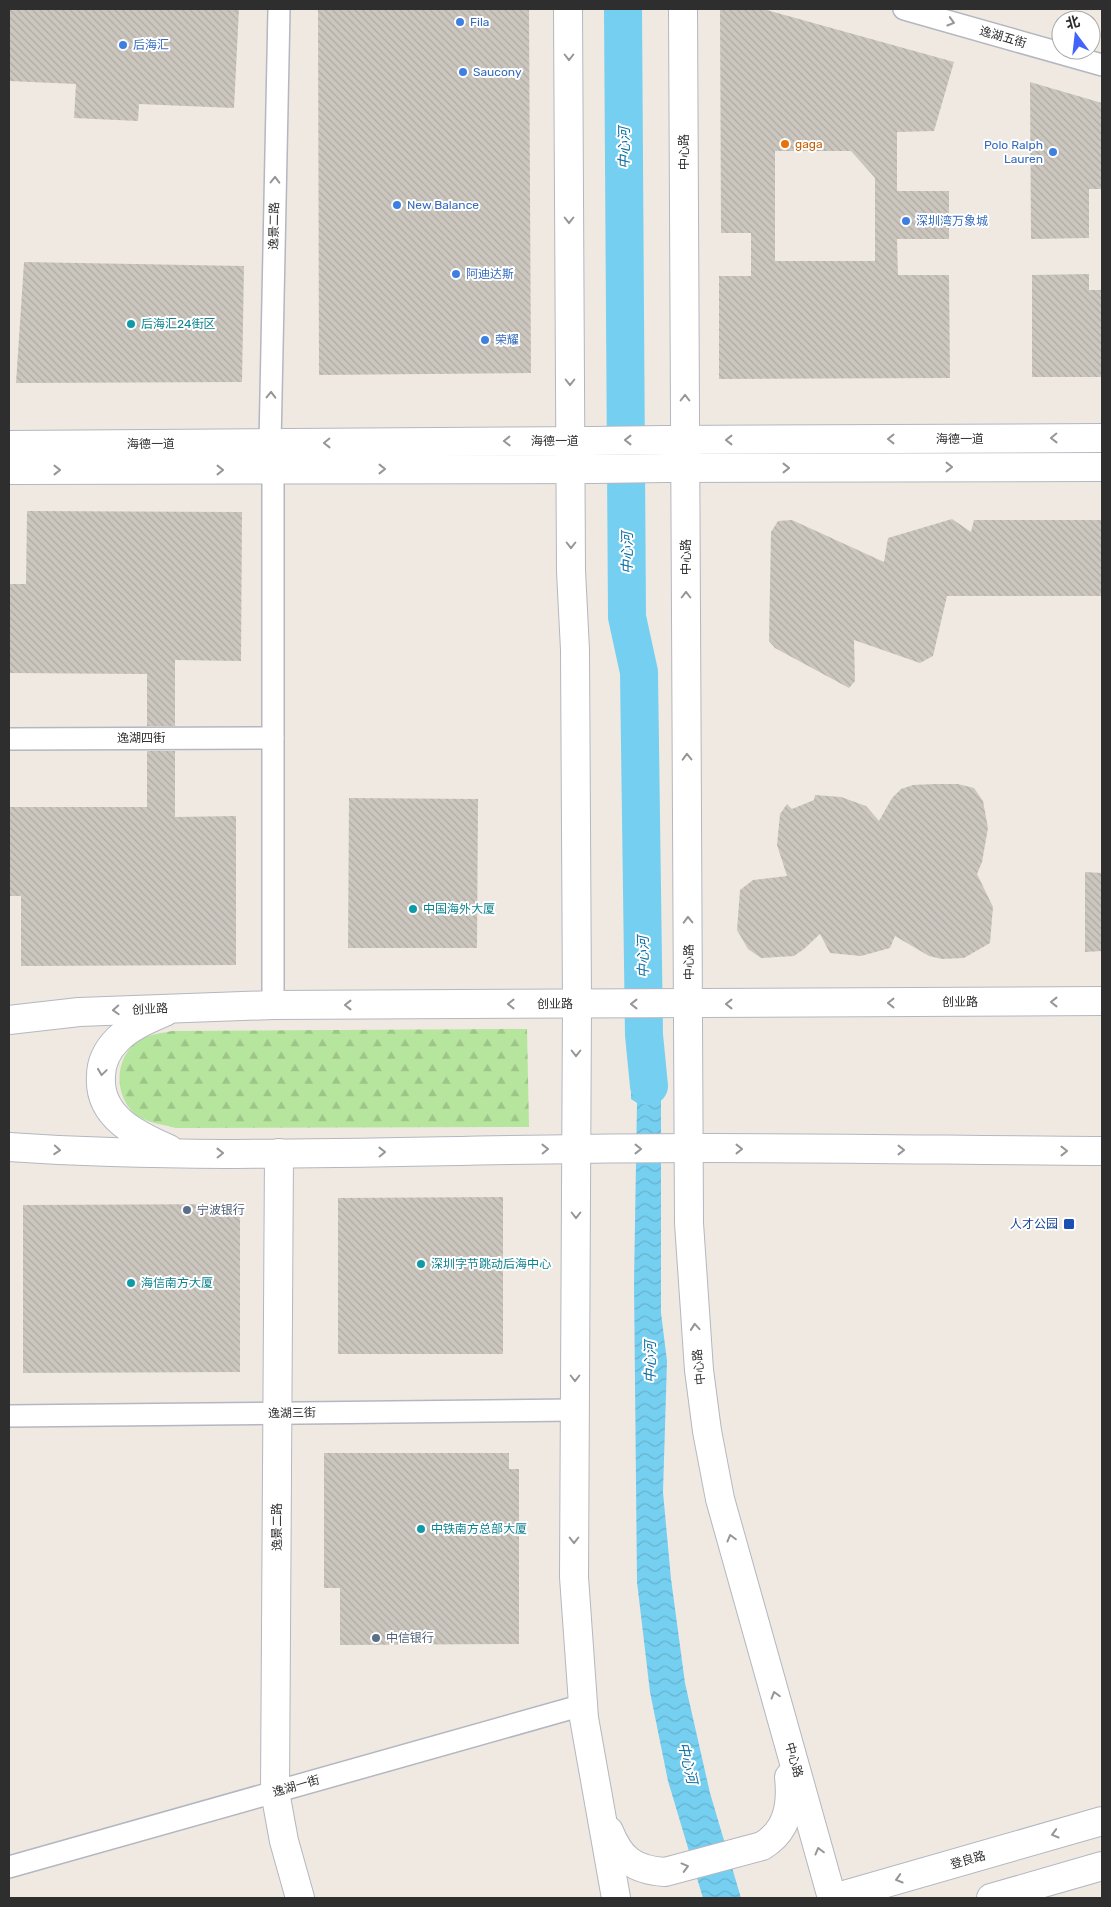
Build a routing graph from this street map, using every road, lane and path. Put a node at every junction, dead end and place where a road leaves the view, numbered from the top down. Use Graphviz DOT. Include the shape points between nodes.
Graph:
graph roads {
  1 [pos="279,9"];
  2 [pos="568,9"];
  3 [pos="683,9"];
  4 [pos="904,9"];
  5 [pos="1102,65"];
  6 [pos="1102,438"];
  7 [pos="580,440"];
  8 [pos="676,440"];
  9 [pos="9,445"];
  10 [pos="271,457"];
  11 [pos="1102,467"];
  12 [pos="582,468"];
  13 [pos="676,468"];
  14 [pos="9,470"];
  15 [pos="273,738"];
  16 [pos="9,739"];
  17 [pos="1102,1002"];
  18 [pos="586,1004"];
  19 [pos="681,1004"];
  20 [pos="273,1005"];
  21 [pos="173,1008"];
  22 [pos="9,1020"];
  23 [pos="9,1146"];
  24 [pos="587,1149"];
  25 [pos="684,1149"];
  26 [pos="1102,1151"];
  27 [pos="279,1152"];
  28 [pos="179,1154"];
  29 [pos="574,1410"];
  30 [pos="277,1413"];
  31 [pos="9,1416"];
  32 [pos="583,1705"];
  33 [pos="782,1720"];
  34 [pos="595,1784"];
  35 [pos="275,1792"];
  36 [pos="1102,1821"];
  37 [pos="1102,1866"];
  38 [pos="9,1867"];
  39 [pos="300,1898"];
  40 [pos="616,1898"];
  41 [pos="833,1898"];
  42 [pos="991,1898"];
  10 -- 1 [label="street, 逸景二路, one-way"];
  2 -- 7 [label="main road, one-way"];
  8 -- 3 [label="main road, 中心路, one-way"];
  4 -- 5 [label="street, 逸湖五街, one-way"];
  6 -- 8 [label="main road, 海德一道, one-way"];
  8 -- 7 [label="main road, 海德一道, one-way, bridge"];
  7 -- 10 [label="main road, 海德一道, one-way"];
  7 -- 12 [label="main road"];
  8 -- 13 [label="main road, 中心路"];
  9 -- 10 [label="main road, 海德一道"];
  10 -- 12 [label="main road, 海德一道, one-way"];
  14 -- 10 [label="main road, 海德一道, one-way"];
  10 -- 15 [label="street, 逸景二路"];
  13 -- 11 [label="main road, 海德一道, one-way"];
  12 -- 13 [label="main road, 海德一道, bridge"];
  12 -- 18 [label="main road, one-way" via="571,582"];
  19 -- 13 [label="main road, 中心路, one-way"];
  15 -- 16 [label="street, 逸湖四街"];
  15 -- 20 [label="street, 逸景二路"];
  17 -- 19 [label="main road, 创业路, one-way"];
  19 -- 18 [label="main road, 创业路, one-way"];
  18 -- 20 [label="main road, 创业路, one-way"];
  18 -- 24 [label="main road, one-way"];
  19 -- 25 [label="main road, 中心路"];
  20 -- 21 [label="main road, 创业路"];
  21 -- 22 [label="main road, 创业路, one-way" via="79,1012"];
  21 -- 28 [label="main road, one-way" via="139,1024 119,1038 101,1068 100,1085 105,1103 116,1118 133,1132"];
  23 -- 28 [label="main road, one-way"];
  24 -- 25 [label="main road, one-way"];
  27 -- 24 [label="main road, one-way"];
  24 -- 29 [label="main road, one-way"];
  25 -- 26 [label="main road, one-way"];
  33 -- 25 [label="main road, 中心路, one-way" via="720,1499 707,1431 699,1370"];
  28 -- 27 [label="main road, one-way"];
  27 -- 30 [label="main road, 逸景二路"];
  29 -- 30 [label="street, 逸湖三街"];
  29 -- 32 [label="main road, one-way" via="574,1577"];
  30 -- 31 [label="street, 逸湖三街"];
  30 -- 35 [label="main road, 逸景二路"];
  32 -- 34 [label="main road"];
  32 -- 35 [label="street, 逸湖一街"];
  34 -- 33 [label="main road, one-way" via="616,1849 638,1867 665,1872 762,1846 771,1841 785,1822 790,1808"];
  41 -- 33 [label="main road, 中心路, one-way"];
  34 -- 40 [label="main road"];
  35 -- 38 [label="street, 逸湖一街"];
  35 -- 39 [label="main road, 逸景二路"];
  36 -- 41 [label="main road, 登良路, one-way"];
  37 -- 42 [label="main road"];
}
